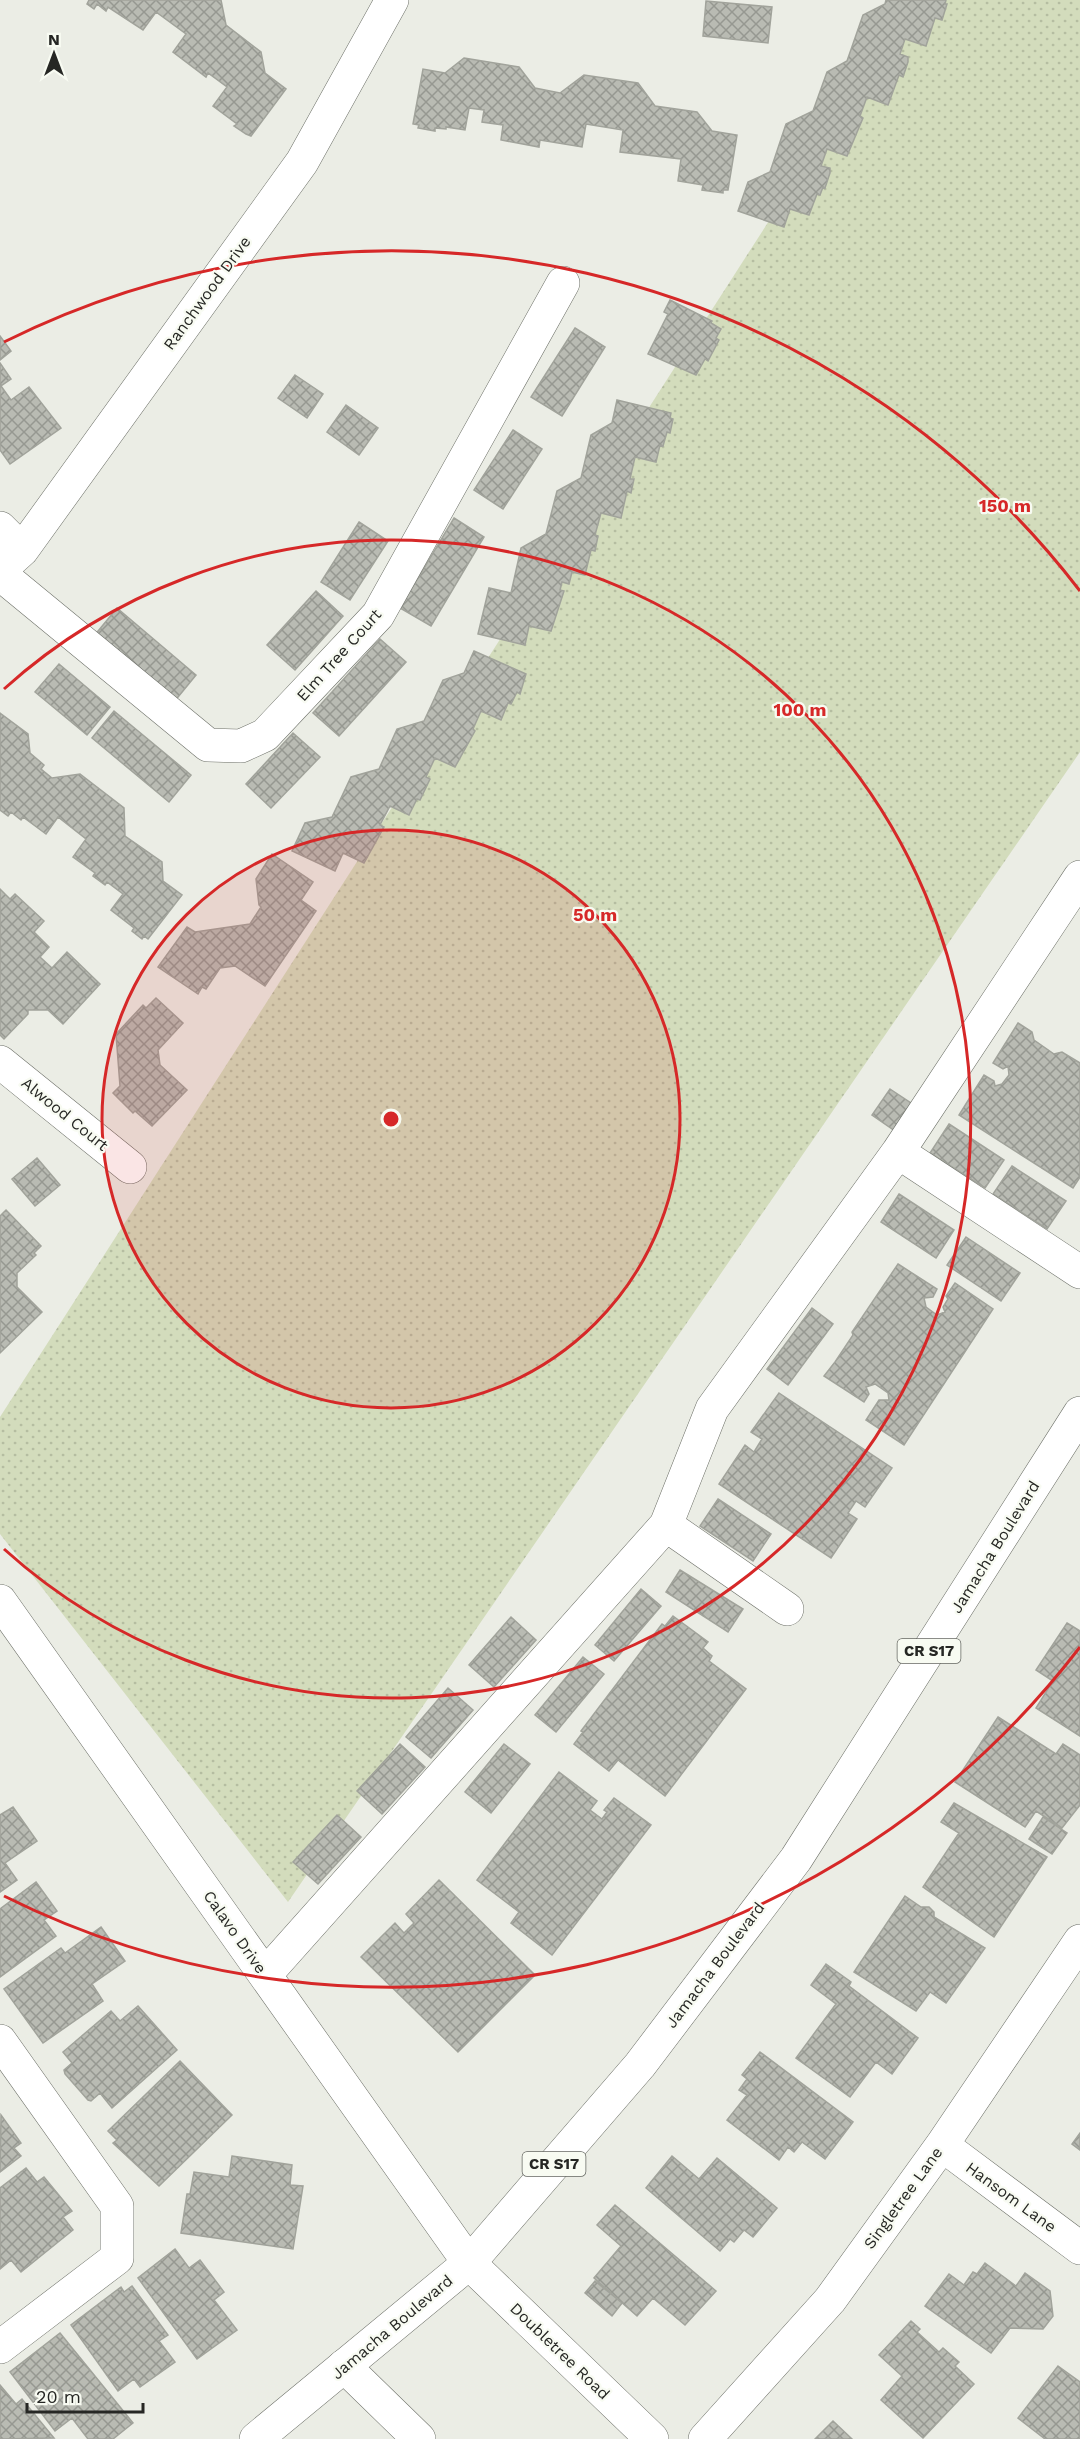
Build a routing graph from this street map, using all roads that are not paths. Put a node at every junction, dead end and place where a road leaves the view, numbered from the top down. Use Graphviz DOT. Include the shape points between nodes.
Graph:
graph roads {
  1 [pos="392,0"];
  2 [pos="563,283"];
  3 [pos="7,550"];
  4 [pos="0,574"];
  5 [pos="1080,877"];
  6 [pos="0,1062"];
  7 [pos="898,1152"];
  8 [pos="130,1167"];
  9 [pos="1080,1272"];
  10 [pos="1080,1413"];
  11 [pos="666,1525"];
  12 [pos="0,1601"];
  13 [pos="787,1610"];
  14 [pos="1080,1941"];
  15 [pos="265,1975"];
  16 [pos="0,2041"];
  17 [pos="942,2145"];
  18 [pos="1080,2248"];
  19 [pos="469,2263"];
  20 [pos="0,2347"];
  21 [pos="344,2366"];
  22 [pos="255,2439"];
  23 [pos="419,2439"];
  24 [pos="652,2439"];
  25 [pos="705,2439"];
  1 -- 3 [label="street, Ranchwood Drive" via="302,162"];
  2 -- 4 [label="street, Elm Tree Court" via="378,615 265,735 241,746 208,745"];
  5 -- 7 [label="street"];
  6 -- 8 [label="street, Alwood Court"];
  7 -- 9 [label="street"];
  7 -- 11 [label="street" via="712,1409"];
  10 -- 19 [label="street, Jamacha Boulevard / CR S17" via="796,1859 640,2065"];
  11 -- 13 [label="street"];
  11 -- 15 [label="street"];
  12 -- 15 [label="street, Calavo Drive"];
  14 -- 17 [label="street, Singletree Lane"];
  15 -- 19 [label="street, Calavo Drive"];
  16 -- 20 [label="street" via="117,2206 117,2258"];
  17 -- 18 [label="street, Hansom Lane"];
  17 -- 25 [label="street, Singletree Lane" via="830,2300"];
  19 -- 21 [label="street, Jamacha Boulevard / CR S17"];
  19 -- 24 [label="street, Doubletree Road"];
  21 -- 22 [label="street, Jamacha Boulevard / CR S17"];
  21 -- 23 [label="street"];
}
